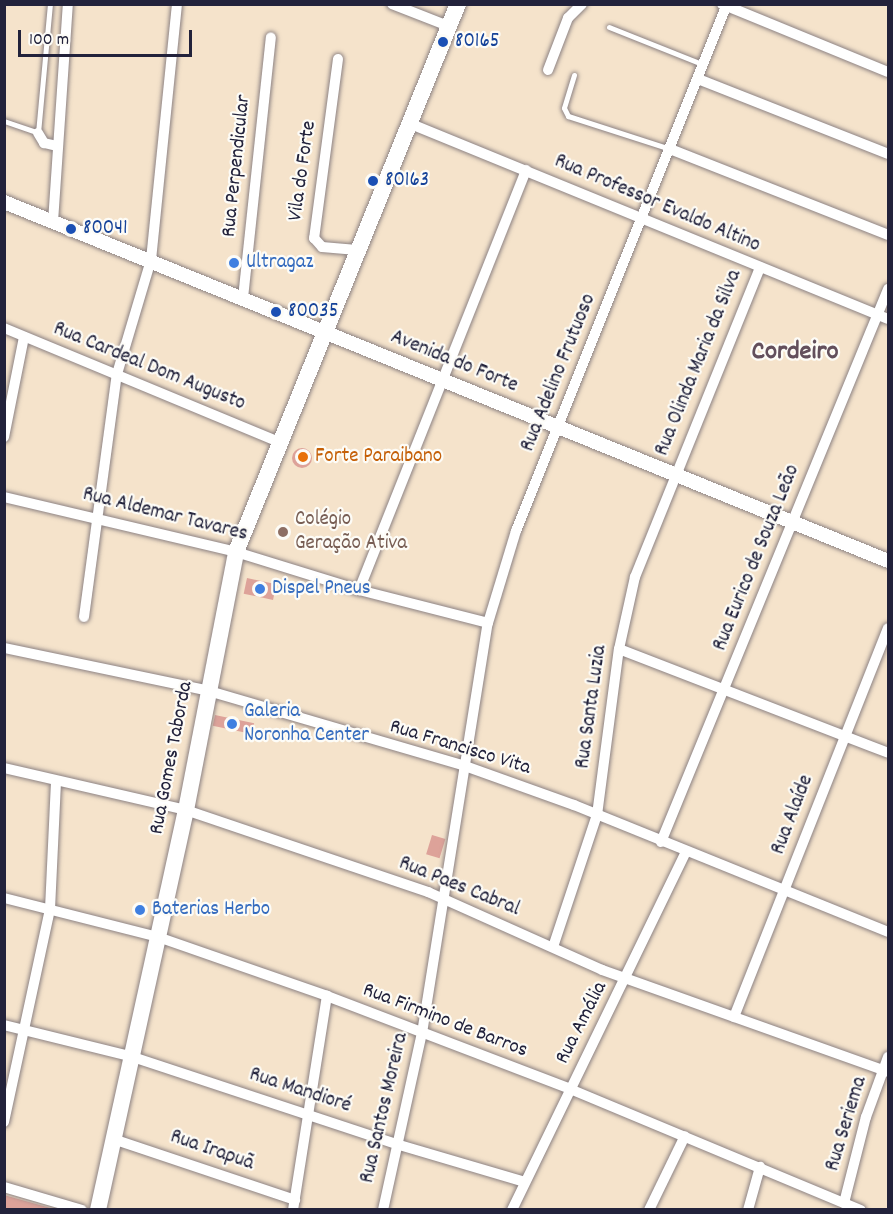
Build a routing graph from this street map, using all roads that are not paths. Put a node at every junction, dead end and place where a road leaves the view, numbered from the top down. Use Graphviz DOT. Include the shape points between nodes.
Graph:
graph roads {
  1 [pos="50,4"];
  2 [pos="69,4"];
  3 [pos="177,4"];
  4 [pos="392,4"];
  5 [pos="458,4"];
  6 [pos="582,4"];
  7 [pos="725,5"];
  8 [pos="448,26"];
  9 [pos="609,27"];
  10 [pos="271,38"];
  11 [pos="338,59"];
  12 [pos="703,65"];
  13 [pos="548,70"];
  14 [pos="888,72"];
  15 [pos="573,75"];
  16 [pos="698,79"];
  17 [pos="4,121"];
  18 [pos="411,124"];
  19 [pos="38,133"];
  20 [pos="57,146"];
  21 [pos="670,149"];
  22 [pos="888,154"];
  23 [pos="526,170"];
  24 [pos="4,202"];
  25 [pos="642,217"];
  26 [pos="53,222"];
  27 [pos="888,235"];
  28 [pos="360,250"];
  29 [pos="151,260"];
  30 [pos="760,267"];
  31 [pos="888,289"];
  32 [pos="243,298"];
  33 [pos="883,317"];
  34 [pos="4,328"];
  35 [pos="324,329"];
  36 [pos="24,337"];
  37 [pos="117,374"];
  38 [pos="441,380"];
  39 [pos="559,427"];
  40 [pos="4,437"];
  41 [pos="279,442"];
  42 [pos="674,475"];
  43 [pos="4,497"];
  44 [pos="99,517"];
  45 [pos="793,523"];
  46 [pos="236,552"];
  47 [pos="888,561"];
  48 [pos="360,590"];
  49 [pos="84,617"];
  50 [pos="488,623"];
  51 [pos="888,628"];
  52 [pos="4,648"];
  53 [pos="619,649"];
  54 [pos="724,688"];
  55 [pos="209,691"];
  56 [pos="845,735"];
  57 [pos="888,753"];
  58 [pos="462,765"];
  59 [pos="4,768"];
  60 [pos="56,781"];
  61 [pos="186,810"];
  62 [pos="597,815"];
  63 [pos="661,842"];
  64 [pos="685,853"];
  65 [pos="784,890"];
  66 [pos="4,898"];
  67 [pos="445,898"];
  68 [pos="50,909"];
  69 [pos="888,932"];
  70 [pos="158,937"];
  71 [pos="553,947"];
  72 [pos="627,978"];
  73 [pos="327,996"];
  74 [pos="734,1017"];
  75 [pos="4,1025"];
  76 [pos="24,1029"];
  77 [pos="422,1033"];
  78 [pos="133,1057"];
  79 [pos="888,1057"];
  80 [pos="886,1071"];
  81 [pos="570,1089"];
  82 [pos="306,1113"];
  83 [pos="4,1122"];
  84 [pos="685,1136"];
  85 [pos="116,1140"];
  86 [pos="396,1144"];
  87 [pos="760,1167"];
  88 [pos="525,1182"];
  89 [pos="4,1187"];
  90 [pos="844,1203"];
  91 [pos="294,1205"];
  92 [pos="82,1209"];
  93 [pos="98,1209"];
  94 [pos="383,1209"];
  95 [pos="512,1209"];
  96 [pos="648,1209"];
  97 [pos="748,1209"];
  98 [pos="861,1209"];
  1 -- 19 [label="lane"];
  2 -- 20 [label="street"];
  3 -- 29 [label="street"];
  4 -- 8 [label="street"];
  5 -- 8 [label="main road, Rua Gomes Taborda"];
  6 -- 13 [label="street" via="568,18"];
  7 -- 12 [label="street, Rua Adelino Frutuoso"];
  7 -- 14 [label="street"];
  8 -- 18 [label="main road, Rua Gomes Taborda"];
  9 -- 12 [label="lane"];
  10 -- 32 [label="street, Rua Perpendicular"];
  11 -- 28 [label="street, Vila do Forte" via="314,238 322,247"];
  12 -- 16 [label="street, Rua Adelino Frutuoso"];
  15 -- 21 [label="lane" via="564,108 568,116"];
  16 -- 21 [label="street, Rua Adelino Frutuoso"];
  16 -- 22 [label="street"];
  17 -- 19 [label="lane"];
  18 -- 23 [label="street, Rua Professor Evaldo Altino"];
  18 -- 28 [label="main road, Rua Gomes Taborda"];
  19 -- 20 [label="street" via="44,143"];
  20 -- 26 [label="street"];
  21 -- 25 [label="street, Rua Adelino Frutuoso"];
  21 -- 27 [label="street"];
  23 -- 25 [label="street, Rua Professor Evaldo Altino"];
  23 -- 38 [label="street"];
  24 -- 26 [label="street, Avenida do Forte"];
  25 -- 30 [label="street, Rua Professor Evaldo Altino"];
  25 -- 39 [label="street, Rua Adelino Frutuoso"];
  26 -- 29 [label="street, Avenida do Forte"];
  28 -- 35 [label="main road, Rua Gomes Taborda"];
  29 -- 32 [label="street, Avenida do Forte"];
  29 -- 37 [label="street"];
  30 -- 33 [label="street, Rua Professor Evaldo Altino"];
  30 -- 42 [label="street, Rua Olinda Maria da Silva"];
  31 -- 33 [label="street, Rua Eurico de Souza Leão"];
  32 -- 35 [label="street, Avenida do Forte"];
  33 -- 45 [label="street, Rua Eurico de Souza Leão"];
  34 -- 36 [label="street, Rua Cardeal Dom Augusto"];
  35 -- 38 [label="street, Avenida do Forte"];
  35 -- 41 [label="main road, Rua Gomes Taborda"];
  36 -- 37 [label="street, Rua Cardeal Dom Augusto"];
  36 -- 40 [label="street"];
  37 -- 41 [label="street, Rua Cardeal Dom Augusto"];
  37 -- 44 [label="street"];
  38 -- 39 [label="street, Avenida do Forte"];
  38 -- 48 [label="street"];
  39 -- 42 [label="street, Avenida do Forte"];
  39 -- 50 [label="street, Rua Adelino Frutuoso" via="516,531"];
  41 -- 46 [label="main road, Rua Gomes Taborda"];
  42 -- 45 [label="street, Avenida do Forte"];
  42 -- 53 [label="street, Rua Santa Luzia" via="635,578"];
  43 -- 44 [label="street, Rua Aldemar Tavares"];
  44 -- 46 [label="street, Rua Aldemar Tavares"];
  44 -- 49 [label="street"];
  45 -- 47 [label="street, Avenida do Forte"];
  45 -- 54 [label="street, Rua Eurico de Souza Leão"];
  46 -- 48 [label="street, Rua Aldemar Tavares"];
  46 -- 55 [label="main road, Rua Gomes Taborda"];
  48 -- 50 [label="street, Rua Aldemar Tavares"];
  50 -- 58 [label="street, Rua Adelino Frutuoso"];
  51 -- 56 [label="street, Rua Alaíde"];
  52 -- 55 [label="street, Rua Francisco Vita"];
  53 -- 54 [label="street"];
  53 -- 62 [label="street, Rua Santa Luzia"];
  54 -- 56 [label="street"];
  54 -- 63 [label="street, Rua Eurico de Souza Leão"];
  55 -- 58 [label="street, Rua Francisco Vita"];
  55 -- 61 [label="main road, Rua Gomes Taborda"];
  56 -- 57 [label="street"];
  56 -- 65 [label="street, Rua Alaíde"];
  58 -- 62 [label="street, Rua Francisco Vita"];
  58 -- 67 [label="street, Rua Santos Moreira"];
  59 -- 60 [label="street, Rua Paes Cabral"];
  60 -- 61 [label="street, Rua Paes Cabral"];
  60 -- 68 [label="street"];
  61 -- 67 [label="street, Rua Paes Cabral"];
  61 -- 70 [label="main road, Rua Gomes Taborda"];
  62 -- 63 [label="street, Rua Francisco Vita"];
  62 -- 71 [label="street, Rua Santa Luzia"];
  63 -- 64 [label="street, Rua Francisco Vita"];
  64 -- 65 [label="street, Rua Francisco Vita"];
  64 -- 72 [label="street, Rua Amália"];
  65 -- 69 [label="street, Rua Francisco Vita"];
  65 -- 74 [label="street, Rua Alaíde"];
  66 -- 68 [label="street, Rua Firmino de Barros"];
  67 -- 71 [label="street, Rua Paes Cabral"];
  67 -- 77 [label="street, Rua Santos Moreira"];
  68 -- 70 [label="street, Rua Firmino de Barros"];
  68 -- 76 [label="street"];
  70 -- 73 [label="street, Rua Firmino de Barros"];
  70 -- 78 [label="main road, Rua Gomes Taborda"];
  71 -- 72 [label="street, Rua Paes Cabral"];
  72 -- 74 [label="street, Rua Paes Cabral"];
  72 -- 81 [label="street, Rua Amália"];
  73 -- 77 [label="street, Rua Firmino de Barros"];
  73 -- 82 [label="street"];
  74 -- 80 [label="street, Rua Paes Cabral"];
  75 -- 76 [label="street, Rua Mandioré"];
  76 -- 78 [label="street, Rua Mandioré"];
  76 -- 83 [label="street"];
  77 -- 81 [label="street, Rua Firmino de Barros"];
  77 -- 86 [label="street, Rua Santos Moreira"];
  78 -- 82 [label="street, Rua Mandioré"];
  78 -- 85 [label="main road, Rua Gomes Taborda"];
  79 -- 80 [label="street, Rua Seriema"];
  80 -- 90 [label="street, Rua Seriema" via="866,1117"];
  81 -- 84 [label="street, Rua Firmino de Barros"];
  81 -- 88 [label="street, Rua Amália"];
  82 -- 86 [label="street, Rua Mandioré"];
  82 -- 91 [label="street"];
  84 -- 87 [label="street, Rua Firmino de Barros"];
  84 -- 96 [label="street"];
  85 -- 91 [label="street, Rua Irapuã"];
  85 -- 93 [label="main road, Rua Gomes Taborda"];
  86 -- 88 [label="street, Rua Mandioré"];
  86 -- 94 [label="street, Rua Santos Moreira"];
  87 -- 90 [label="street, Rua Firmino de Barros"];
  87 -- 97 [label="street"];
  88 -- 95 [label="street, Rua Amália"];
  89 -- 92 [label="street"];
  90 -- 98 [label="street, Rua Firmino de Barros"];
}
